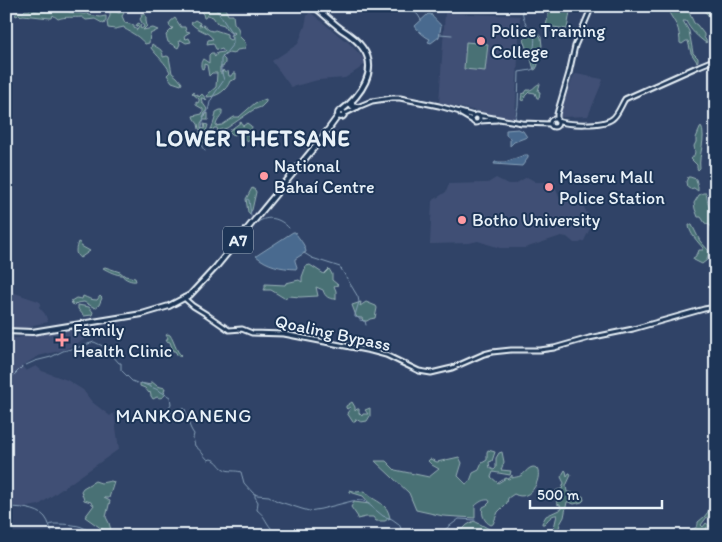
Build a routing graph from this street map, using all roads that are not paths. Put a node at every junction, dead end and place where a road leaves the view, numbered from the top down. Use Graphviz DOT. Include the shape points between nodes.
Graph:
graph roads {
  1 [pos="314,6"];
  2 [pos="592,6"];
  3 [pos="716,60"];
  4 [pos="357,95"];
  5 [pos="375,101"];
  6 [pos="352,103"];
  7 [pos="357,107"];
  8 [pos="442,107"];
  9 [pos="342,114"];
  10 [pos="476,115"];
  11 [pos="506,120"];
  12 [pos="473,121"];
  13 [pos="480,122"];
  14 [pos="554,122"];
  15 [pos="184,298"];
  16 [pos="716,307"];
  17 [pos="6,332"];
  1 -- 4 [label="main road, A7" via="356,40 367,55 368,75"];
  2 -- 14 [label="main road" via="575,46"];
  3 -- 14 [label="main road" via="625,99 617,114 609,120 597,123"];
  4 -- 6 [label="main road, A7"];
  4 -- 9 [label="main road, A7"];
  5 -- 7 [label="main road"];
  5 -- 8 [label="main road" via="400,98"];
  5 -- 9 [label="main road" via="349,114"];
  6 -- 7 [label="main road"];
  6 -- 9 [label="main road, A7"];
  7 -- 9 [label="main road"];
  8 -- 10 [label="main road"];
  8 -- 12 [label="main road"];
  9 -- 15 [label="main road, A7" via="209,276"];
  10 -- 11 [label="main road"];
  10 -- 12 [label="main road"];
  10 -- 13 [label="main road"];
  11 -- 13 [label="main road"];
  11 -- 14 [label="main road"];
  12 -- 13 [label="main road"];
  15 -- 16 [label="main road, Qoaling Bypass" via="229,330 284,334 371,351 431,373 492,352 554,348"];
  15 -- 17 [label="main road, A7" via="142,314 32,332"];
}
